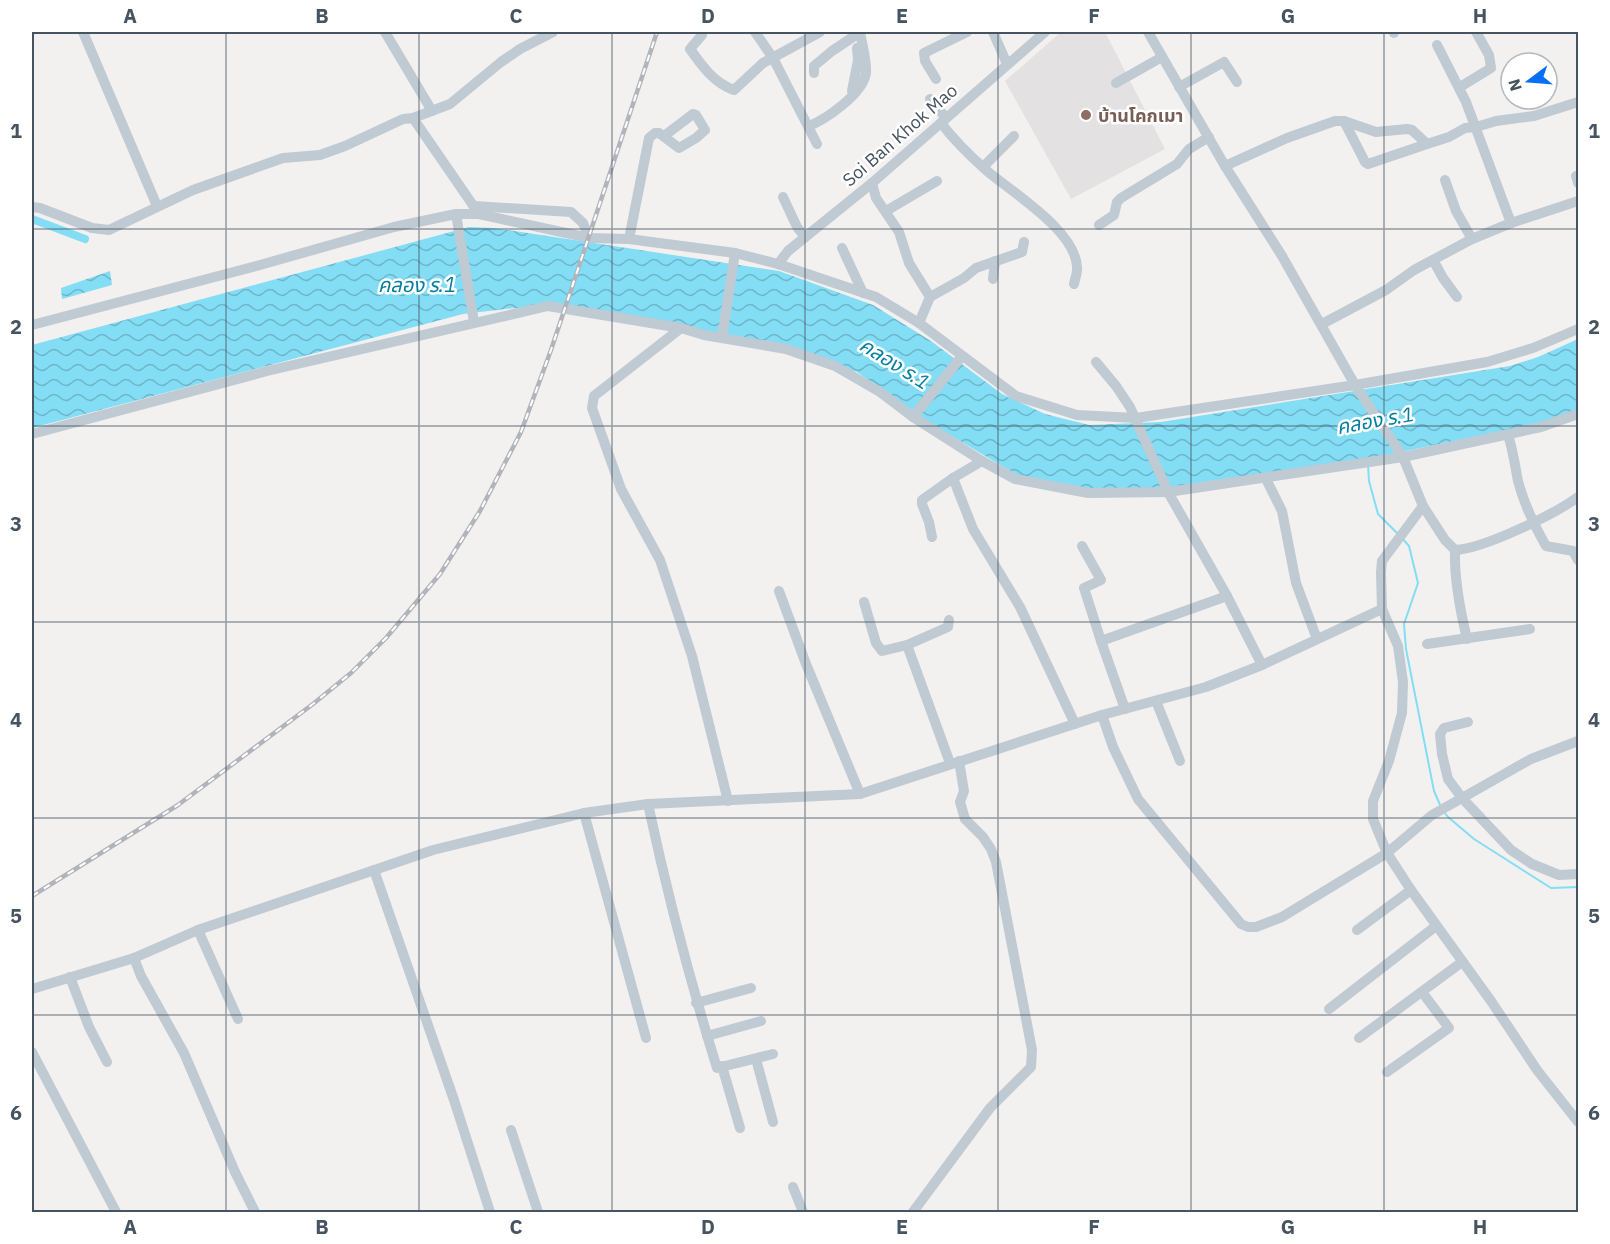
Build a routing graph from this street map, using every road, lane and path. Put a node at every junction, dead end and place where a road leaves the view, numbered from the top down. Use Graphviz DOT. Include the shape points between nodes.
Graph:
graph roads {
  1 [pos="83,32"];
  2 [pos="385,32"];
  3 [pos="553,32"];
  4 [pos="755,32"];
  5 [pos="820,32"];
  6 [pos="967,32"];
  7 [pos="993,32"];
  8 [pos="1045,32"];
  9 [pos="1148,32"];
  10 [pos="1476,32"];
  11 [pos="857,33"];
  12 [pos="702,35"];
  13 [pos="1437,45"];
  14 [pos="1162,57"];
  15 [pos="773,58"];
  16 [pos="1007,64"];
  17 [pos="814,73"];
  18 [pos="936,79"];
  19 [pos="1237,82"];
  20 [pos="1116,83"];
  21 [pos="1179,87"];
  22 [pos="1460,87"];
  23 [pos="930,99"];
  24 [pos="1578,102"];
  25 [pos="432,111"];
  26 [pos="413,118"];
  27 [pos="943,120"];
  28 [pos="1344,121"];
  29 [pos="809,126"];
  30 [pos="1476,127"];
  31 [pos="664,136"];
  32 [pos="1014,136"];
  33 [pos="1209,137"];
  34 [pos="817,144"];
  35 [pos="1427,144"];
  36 [pos="1226,166"];
  37 [pos="983,167"];
  38 [pos="1445,180"];
  39 [pos="937,181"];
  40 [pos="872,183"];
  41 [pos="783,197"];
  42 [pos="1578,201"];
  43 [pos="157,206"];
  44 [pos="32,207"];
  45 [pos="477,210"];
  46 [pos="886,211"];
  47 [pos="456,214"];
  48 [pos="1511,223"];
  49 [pos="1099,225"];
  50 [pos="805,237"];
  51 [pos="589,238"];
  52 [pos="628,239"];
  53 [pos="1472,239"];
  54 [pos="1024,242"];
  55 [pos="842,248"];
  56 [pos="734,257"];
  57 [pos="1433,260"];
  58 [pos="994,261"];
  59 [pos="778,264"];
  60 [pos="993,279"];
  61 [pos="1074,284"];
  62 [pos="863,293"];
  63 [pos="930,297"];
  64 [pos="1457,297"];
  65 [pos="474,322"];
  66 [pos="919,323"];
  67 [pos="1322,324"];
  68 [pos="32,325"];
  69 [pos="681,328"];
  70 [pos="1578,329"];
  71 [pos="722,334"];
  72 [pos="962,356"];
  73 [pos="1096,362"];
  74 [pos="1355,385"];
  75 [pos="1578,414"];
  76 [pos="913,417"];
  77 [pos="1136,418"];
  78 [pos="32,434"];
  79 [pos="1508,435"];
  80 [pos="1403,457"];
  81 [pos="982,461"];
  82 [pos="1265,477"];
  83 [pos="953,478"];
  84 [pos="1168,492"];
  85 [pos="1578,497"];
  86 [pos="1423,506"];
  87 [pos="1533,522"];
  88 [pos="932,537"];
  89 [pos="1082,546"];
  90 [pos="1455,550"];
  91 [pos="1578,560"];
  92 [pos="779,591"];
  93 [pos="1227,596"];
  94 [pos="864,602"];
  95 [pos="1382,609"];
  96 [pos="949,620"];
  97 [pos="1530,629"];
  98 [pos="1317,639"];
  99 [pos="1467,639"];
  100 [pos="1101,641"];
  101 [pos="1427,644"];
  102 [pos="907,645"];
  103 [pos="1262,665"];
  104 [pos="1156,701"];
  105 [pos="1125,709"];
  106 [pos="1102,715"];
  107 [pos="1468,722"];
  108 [pos="1075,724"];
  109 [pos="1578,741"];
  110 [pos="954,762"];
  111 [pos="1180,762"];
  112 [pos="860,794"];
  113 [pos="1462,798"];
  114 [pos="728,801"];
  115 [pos="648,804"];
  116 [pos="584,813"];
  117 [pos="1387,853"];
  118 [pos="374,870"];
  119 [pos="1578,874"];
  120 [pos="1411,890"];
  121 [pos="1436,926"];
  122 [pos="198,930"];
  123 [pos="1357,930"];
  124 [pos="134,958"];
  125 [pos="1462,962"];
  126 [pos="70,977"];
  127 [pos="751,988"];
  128 [pos="32,989"];
  129 [pos="1422,992"];
  130 [pos="696,1003"];
  131 [pos="1329,1009"];
  132 [pos="238,1019"];
  133 [pos="761,1021"];
  134 [pos="707,1036"];
  135 [pos="646,1038"];
  136 [pos="1359,1038"];
  137 [pos="32,1052"];
  138 [pos="773,1054"];
  139 [pos="756,1059"];
  140 [pos="107,1062"];
  141 [pos="722,1066"];
  142 [pos="1387,1072"];
  143 [pos="773,1122"];
  144 [pos="1578,1122"];
  145 [pos="740,1128"];
  146 [pos="511,1130"];
  147 [pos="793,1186"];
  148 [pos="116,1212"];
  149 [pos="255,1212"];
  150 [pos="490,1212"];
  151 [pos="538,1212"];
  152 [pos="803,1212"];
  153 [pos="913,1212"];
  1 -- 43 [label="street"];
  2 -- 25 [label="street"];
  3 -- 25 [label="street" via="501,62 450,104"];
  4 -- 15 [label="street"];
  5 -- 15 [label="street"];
  6 -- 18 [label="street" via="924,53"];
  7 -- 16 [label="street"];
  8 -- 16 [label="street, Soi Ban Khok Mao"];
  9 -- 14 [label="street"];
  10 -- 22 [label="street" via="1489,55 1491,68"];
  11 -- 17 [label="street" via="814,66"];
  11 -- 29 [label="street" via="865,78 828,117"];
  12 -- 15 [label="street" via="690,50 723,86 734,90"];
  13 -- 22 [label="street"];
  14 -- 20 [label="street"];
  14 -- 21 [label="street"];
  15 -- 29 [label="street"];
  16 -- 27 [label="street, Soi Ban Khok Mao"];
  19 -- 21 [label="street" via="1224,62"];
  21 -- 33 [label="street"];
  22 -- 30 [label="street"];
  23 -- 27 [label="street"];
  24 -- 30 [label="street" via="1534,116"];
  25 -- 26 [label="street"];
  26 -- 43 [label="street" via="320,155 283,158"];
  26 -- 45 [label="street"];
  27 -- 37 [label="street" via="958,144"];
  27 -- 40 [label="street, Soi Ban Khok Mao"];
  28 -- 35 [label="street" via="1376,132 1412,130"];
  28 -- 35 [label="street" via="1368,164"];
  28 -- 36 [label="street" via="1317,126"];
  29 -- 34 [label="street"];
  30 -- 35 [label="street"];
  30 -- 48 [label="street"];
  31 -- 52 [label="street" via="655,133 648,141"];
  32 -- 37 [label="street"];
  33 -- 36 [label="street"];
  33 -- 49 [label="street" via="1190,149 1177,164 1117,201 1114,215"];
  36 -- 67 [label="street"];
  37 -- 61 [label="street" via="1039,211 1062,235 1078,270"];
  38 -- 53 [label="street"];
  39 -- 46 [label="street"];
  40 -- 46 [label="street" via="876,198"];
  40 -- 50 [label="street, Soi Ban Khok Mao"];
  41 -- 50 [label="street"];
  42 -- 48 [label="street"];
  43 -- 44 [label="street" via="109,230"];
  45 -- 47 [label="street"];
  45 -- 51 [label="street"];
  45 -- 51 [label="street" via="571,212 583,223"];
  46 -- 63 [label="street" via="899,232 909,263"];
  47 -- 65 [label="street"];
  47 -- 68 [label="street" via="394,227"];
  48 -- 53 [label="street"];
  50 -- 59 [label="street, Soi Ban Khok Mao"];
  51 -- 52 [label="street"];
  52 -- 56 [label="street"];
  53 -- 57 [label="street"];
  54 -- 58 [label="street" via="1022,252"];
  55 -- 62 [label="street"];
  56 -- 59 [label="street"];
  56 -- 71 [label="street"];
  57 -- 64 [label="street"];
  57 -- 67 [label="street"];
  58 -- 60 [label="street"];
  58 -- 63 [label="street" via="976,268 963,284"];
  59 -- 62 [label="street"];
  62 -- 66 [label="street"];
  63 -- 66 [label="street"];
  65 -- 69 [label="street" via="548,306"];
  65 -- 78 [label="street" via="267,371"];
  66 -- 72 [label="street"];
  67 -- 74 [label="street"];
  69 -- 71 [label="street"];
  69 -- 114 [label="street" via="594,396 592,408 621,489 660,560 692,656"];
  70 -- 74 [label="street" via="1487,362"];
  71 -- 76 [label="street" via="786,349 835,366"];
  72 -- 76 [label="street"];
  72 -- 77 [label="street" via="1016,396 1077,415"];
  73 -- 77 [label="street"];
  74 -- 77 [label="street"];
  74 -- 80 [label="street"];
  75 -- 79 [label="street"];
  76 -- 81 [label="street"];
  77 -- 84 [label="street"];
  79 -- 80 [label="street"];
  79 -- 87 [label="street"];
  80 -- 82 [label="street"];
  80 -- 86 [label="street"];
  81 -- 83 [label="street"];
  81 -- 84 [label="street" via="1015,479 1088,493"];
  82 -- 84 [label="street"];
  82 -- 98 [label="street" via="1282,511 1296,583"];
  83 -- 88 [label="street" via="922,500"];
  83 -- 108 [label="street" via="973,529 1020,607"];
  84 -- 93 [label="street"];
  85 -- 87 [label="street"];
  86 -- 90 [label="street"];
  86 -- 95 [label="street" via="1382,561"];
  87 -- 90 [label="street" via="1466,550"];
  87 -- 91 [label="street" via="1546,546 1573,551"];
  89 -- 100 [label="street" via="1101,580 1084,588"];
  90 -- 99 [label="street" via="1459,608"];
  92 -- 112 [label="street"];
  93 -- 100 [label="street"];
  93 -- 103 [label="street"];
  94 -- 102 [label="street" via="879,650"];
  95 -- 98 [label="street"];
  95 -- 117 [label="street" via="1398,646 1403,682 1402,713 1372,801 1373,819"];
  96 -- 102 [label="street" via="948,627"];
  97 -- 99 [label="street"];
  98 -- 103 [label="street"];
  99 -- 101 [label="street"];
  100 -- 105 [label="street"];
  102 -- 110 [label="street"];
  103 -- 104 [label="street"];
  104 -- 105 [label="street"];
  104 -- 111 [label="street"];
  105 -- 106 [label="street"];
  106 -- 108 [label="street"];
  106 -- 117 [label="street" via="1138,799 1241,924 1256,927 1282,917"];
  107 -- 113 [label="street" via="1444,728 1440,734 1449,779"];
  108 -- 110 [label="street"];
  109 -- 113 [label="street" via="1531,759"];
  110 -- 112 [label="street"];
  110 -- 153 [label="street" via="964,791 960,802 964,819 991,849 1002,888 1032,1050 1030,1067 990,1108"];
  112 -- 114 [label="street"];
  113 -- 117 [label="street" via="1432,814"];
  113 -- 119 [label="street" via="1511,850 1532,864 1558,875"];
  114 -- 115 [label="street"];
  115 -- 116 [label="street"];
  115 -- 130 [label="street"];
  116 -- 118 [label="street" via="433,850"];
  116 -- 135 [label="street"];
  117 -- 120 [label="street"];
  118 -- 122 [label="street"];
  118 -- 150 [label="street"];
  120 -- 121 [label="street"];
  120 -- 123 [label="street"];
  121 -- 125 [label="street"];
  121 -- 131 [label="street"];
  122 -- 124 [label="street"];
  122 -- 132 [label="street"];
  124 -- 126 [label="street"];
  124 -- 149 [label="street" via="184,1053"];
  125 -- 129 [label="street"];
  125 -- 144 [label="street"];
  126 -- 128 [label="street"];
  126 -- 140 [label="street"];
  127 -- 130 [label="street"];
  129 -- 136 [label="street"];
  129 -- 142 [label="street" via="1449,1028"];
  130 -- 134 [label="street"];
  133 -- 134 [label="street"];
  134 -- 141 [label="street" via="717,1068"];
  137 -- 148 [label="street"];
  138 -- 139 [label="street"];
  139 -- 141 [label="street"];
  139 -- 143 [label="street"];
  141 -- 145 [label="street"];
  146 -- 151 [label="street"];
  147 -- 152 [label="street"];
}
